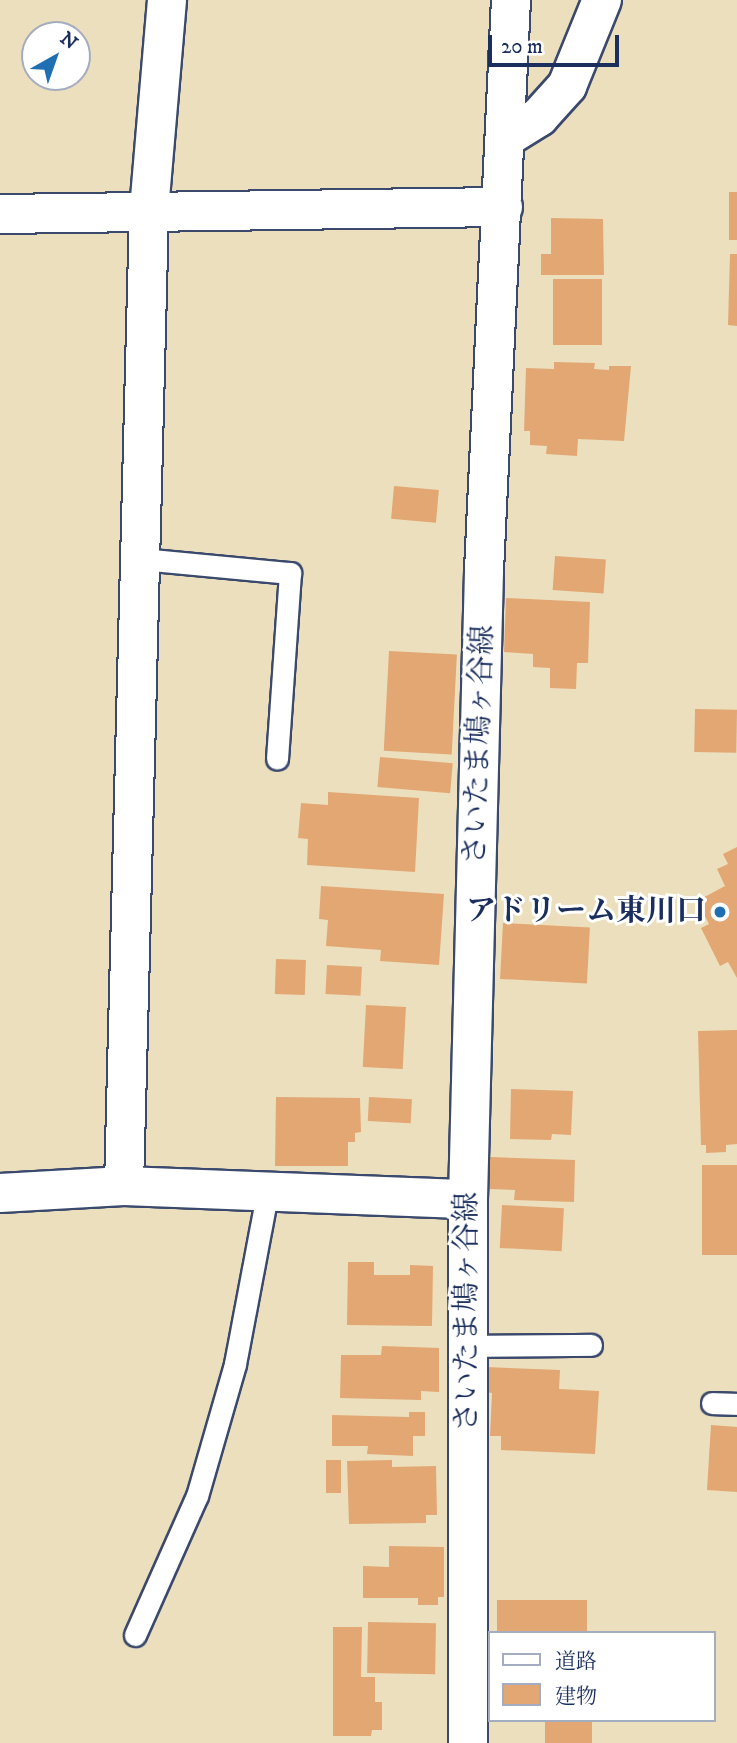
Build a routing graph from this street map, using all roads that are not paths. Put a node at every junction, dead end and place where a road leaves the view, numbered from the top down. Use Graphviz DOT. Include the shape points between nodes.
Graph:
graph roads {
  1 [pos="167,0"];
  2 [pos="511,0"];
  3 [pos="603,0"];
  4 [pos="507,137"];
  5 [pos="503,207"];
  6 [pos="149,211"];
  7 [pos="0,214"];
  8 [pos="141,559"];
  9 [pos="277,759"];
  10 [pos="124,1186"];
  11 [pos="268,1189"];
  12 [pos="0,1193"];
  13 [pos="468,1199"];
  14 [pos="591,1345"];
  15 [pos="468,1346"];
  16 [pos="712,1403"];
  17 [pos="737,1404"];
  18 [pos="135,1635"];
  19 [pos="468,1743"];
  1 -- 6 [label="street"];
  2 -- 4 [label="street, さいたま鳩ヶ谷線"];
  3 -- 4 [label="street" via="567,86 539,117"];
  4 -- 5 [label="street, さいたま鳩ヶ谷線"];
  5 -- 6 [label="street"];
  5 -- 13 [label="street, さいたま鳩ヶ谷線" via="484,570"];
  6 -- 7 [label="street"];
  6 -- 8 [label="street"];
  8 -- 9 [label="lane" via="290,573"];
  8 -- 10 [label="street"];
  10 -- 11 [label="street"];
  10 -- 12 [label="street"];
  11 -- 13 [label="street"];
  11 -- 18 [label="lane" via="235,1364 197,1496"];
  13 -- 15 [label="street, さいたま鳩ヶ谷線"];
  14 -- 15 [label="lane"];
  15 -- 19 [label="street, さいたま鳩ヶ谷線"];
  16 -- 17 [label="lane"];
}
